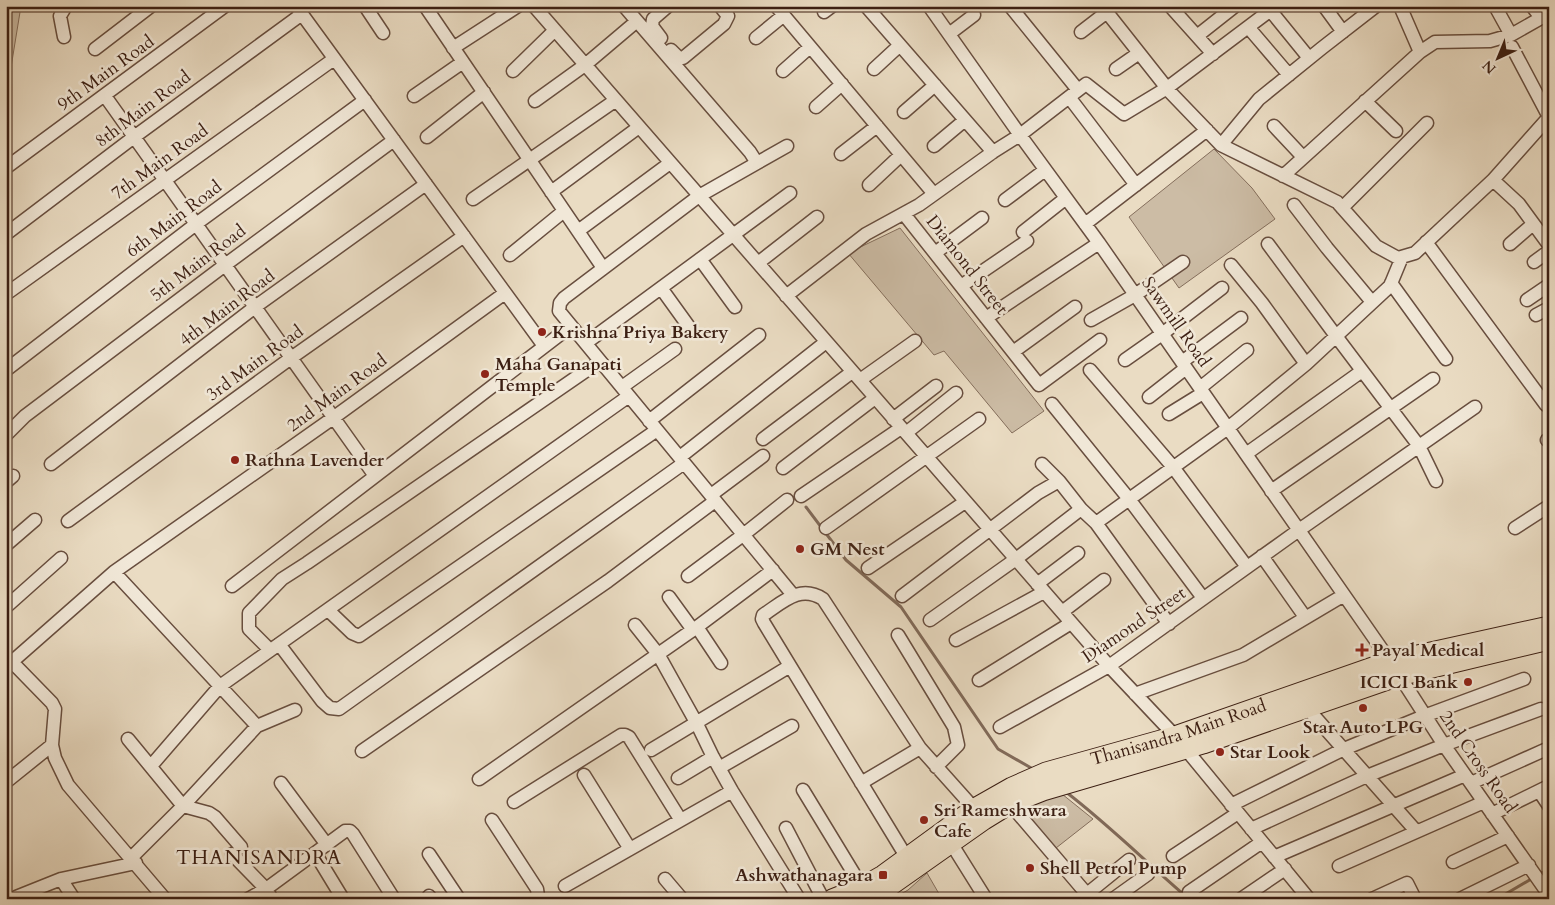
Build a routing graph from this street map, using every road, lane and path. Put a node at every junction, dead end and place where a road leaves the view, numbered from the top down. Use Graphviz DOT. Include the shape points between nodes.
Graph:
graph roads {
  1 [pos="66,6"];
  2 [pos="150,6"];
  3 [pos="225,6"];
  4 [pos="365,6"];
  5 [pos="424,6"];
  6 [pos="518,6"];
  7 [pos="534,6"];
  8 [pos="624,6"];
  9 [pos="633,6"];
  10 [pos="663,6"];
  11 [pos="668,6"];
  12 [pos="720,6"];
  13 [pos="866,6"];
  14 [pos="929,6"];
  15 [pos="1010,6"];
  16 [pos="1170,6"];
  17 [pos="1235,6"];
  18 [pos="1324,6"];
  19 [pos="1400,6"];
  20 [pos="1496,6"];
  21 [pos="1532,6"];
  22 [pos="1273,8"];
  23 [pos="1370,8"];
  24 [pos="1104,9"];
  25 [pos="299,10"];
  26 [pos="780,11"];
  27 [pos="974,15"];
  28 [pos="1545,15"];
  29 [pos="637,21"];
  30 [pos="1248,27"];
  31 [pos="555,30"];
  32 [pos="1081,32"];
  33 [pos="1343,32"];
  34 [pos="383,33"];
  35 [pos="949,34"];
  36 [pos="1197,36"];
  37 [pos="64,37"];
  38 [pos="756,38"];
  39 [pos="1512,41"];
  40 [pos="900,45"];
  41 [pos="810,47"];
  42 [pos="453,48"];
  43 [pos="95,49"];
  44 [pos="669,52"];
  45 [pos="1420,52"];
  46 [pos="1139,53"];
  47 [pos="1213,54"];
  48 [pos="1309,58"];
  49 [pos="334,59"];
  50 [pos="463,62"];
  51 [pos="585,65"];
  52 [pos="874,69"];
  53 [pos="1116,69"];
  54 [pos="784,70"];
  55 [pos="513,71"];
  56 [pos="1289,75"];
  57 [pos="842,84"];
  58 [pos="934,85"];
  59 [pos="1167,88"];
  60 [pos="484,92"];
  61 [pos="1073,93"];
  62 [pos="105,96"];
  63 [pos="414,96"];
  64 [pos="365,100"];
  65 [pos="616,100"];
  66 [pos="535,101"];
  67 [pos="1365,101"];
  68 [pos="816,108"];
  69 [pos="904,112"];
  70 [pos="1549,117"];
  71 [pos="965,120"];
  72 [pos="1427,123"];
  73 [pos="877,126"];
  74 [pos="1274,126"];
  75 [pos="639,127"];
  76 [pos="1207,130"];
  77 [pos="1396,131"];
  78 [pos="1020,135"];
  79 [pos="134,137"];
  80 [pos="426,137"];
  81 [pos="394,140"];
  82 [pos="1221,145"];
  83 [pos="787,146"];
  84 [pos="934,146"];
  85 [pos="993,152"];
  86 [pos="841,154"];
  87 [pos="901,154"];
  88 [pos="1303,157"];
  89 [pos="528,159"];
  90 [pos="670,163"];
  91 [pos="757,163"];
  92 [pos="7,167"];
  93 [pos="1045,170"];
  94 [pos="1283,176"];
  95 [pos="165,180"];
  96 [pos="1493,180"];
  97 [pos="426,184"];
  98 [pos="870,185"];
  99 [pos="1136,185"];
  100 [pos="551,192"];
  101 [pos="790,192"];
  102 [pos="934,194"];
  103 [pos="699,196"];
  104 [pos="1066,198"];
  105 [pos="473,199"];
  106 [pos="1005,200"];
  107 [pos="1294,205"];
  108 [pos="1342,208"];
  109 [pos="564,211"];
  110 [pos="904,214"];
  111 [pos="817,216"];
  112 [pos="982,218"];
  113 [pos="196,224"];
  114 [pos="1085,224"];
  115 [pos="1533,224"];
  116 [pos="578,231"];
  117 [pos="6,234"];
  118 [pos="734,235"];
  119 [pos="464,236"];
  120 [pos="1426,242"];
  121 [pos="1099,243"];
  122 [pos="1268,244"];
  123 [pos="1510,244"];
  124 [pos="1549,245"];
  125 [pos="1549,251"];
  126 [pos="935,253"];
  127 [pos="510,255"];
  128 [pos="1402,257"];
  129 [pos="700,259"];
  130 [pos="1182,262"];
  131 [pos="1534,262"];
  132 [pos="758,263"];
  133 [pos="224,264"];
  134 [pos="1231,265"];
  135 [pos="603,268"];
  136 [pos="1391,283"];
  137 [pos="1549,285"];
  138 [pos="961,286"];
  139 [pos="661,288"];
  140 [pos="1222,288"];
  141 [pos="505,293"];
  142 [pos="6,294"];
  143 [pos="1136,295"];
  144 [pos="786,296"];
  145 [pos="1527,300"];
  146 [pos="1372,302"];
  147 [pos="255,307"];
  148 [pos="735,307"];
  149 [pos="1076,307"];
  150 [pos="1549,308"];
  151 [pos="1536,315"];
  152 [pos="986,318"];
  153 [pos="1241,318"];
  154 [pos="1091,320"];
  155 [pos="571,326"];
  156 [pos="692,331"];
  157 [pos="1162,334"];
  158 [pos="759,335"];
  159 [pos="1336,336"];
  160 [pos="1100,340"];
  161 [pos="826,342"];
  162 [pos="914,342"];
  163 [pos="586,343"];
  164 [pos="544,346"];
  165 [pos="675,349"];
  166 [pos="1248,350"];
  167 [pos="1013,352"];
  168 [pos="291,358"];
  169 [pos="1446,359"];
  170 [pos="1125,360"];
  171 [pos="600,361"];
  172 [pos="1306,364"];
  173 [pos="1184,365"];
  174 [pos="6,370"];
  175 [pos="1090,370"];
  176 [pos="1362,371"];
  177 [pos="856,376"];
  178 [pos="1433,379"];
  179 [pos="936,386"];
  180 [pos="1202,390"];
  181 [pos="625,391"];
  182 [pos="956,393"];
  183 [pos="1149,397"];
  184 [pos="875,398"];
  185 [pos="1052,404"];
  186 [pos="1546,405"];
  187 [pos="1475,407"];
  188 [pos="1390,408"];
  189 [pos="1170,414"];
  190 [pos="333,418"];
  191 [pos="980,419"];
  192 [pos="653,425"];
  193 [pos="900,426"];
  194 [pos="1228,428"];
  195 [pos="6,435"];
  196 [pos="763,439"];
  197 [pos="1419,446"];
  198 [pos="1246,454"];
  199 [pos="763,456"];
  200 [pos="926,456"];
  201 [pos="682,460"];
  202 [pos="51,464"];
  203 [pos="1042,464"];
  204 [pos="1173,467"];
  205 [pos="782,468"];
  206 [pos="375,476"];
  207 [pos="1058,481"];
  208 [pos="1436,481"];
  209 [pos="1272,490"];
  210 [pos="801,496"];
  211 [pos="713,498"];
  212 [pos="1129,499"];
  213 [pos="787,500"];
  214 [pos="965,502"];
  215 [pos="1549,506"];
  216 [pos="1081,509"];
  217 [pos="35,520"];
  218 [pos="68,521"];
  219 [pos="1096,523"];
  220 [pos="826,528"];
  221 [pos="1515,528"];
  222 [pos="990,530"];
  223 [pos="1299,530"];
  224 [pos="743,535"];
  225 [pos="6,545"];
  226 [pos="1078,553"];
  227 [pos="1262,556"];
  228 [pos="61,558"];
  229 [pos="1016,559"];
  230 [pos="1247,567"];
  231 [pos="868,568"];
  232 [pos="773,570"];
  233 [pos="114,572"];
  234 [pos="688,576"];
  235 [pos="1104,580"];
  236 [pos="232,586"];
  237 [pos="1041,588"];
  238 [pos="1344,594"];
  239 [pos="793,595"];
  240 [pos="902,596"];
  241 [pos="669,597"];
  242 [pos="1204,598"];
  243 [pos="6,607"];
  244 [pos="328,610"];
  245 [pos="1062,612"];
  246 [pos="1304,617"];
  247 [pos="930,620"];
  248 [pos="1071,623"];
  249 [pos="1169,624"];
  250 [pos="635,625"];
  251 [pos="1549,626"];
  252 [pos="695,628"];
  253 [pos="898,635"];
  254 [pos="956,640"];
  255 [pos="1549,640"];
  256 [pos="275,647"];
  257 [pos="658,654"];
  258 [pos="721,663"];
  259 [pos="9,664"];
  260 [pos="790,666"];
  261 [pos="1109,666"];
  262 [pos="1394,669"];
  263 [pos="1524,679"];
  264 [pos="979,680"];
  265 [pos="220,686"];
  266 [pos="1135,694"];
  267 [pos="1307,708"];
  268 [pos="1541,709"];
  269 [pos="295,710"];
  270 [pos="1424,716"];
  271 [pos="697,724"];
  272 [pos="257,726"];
  273 [pos="792,726"];
  274 [pos="1000,726"];
  275 [pos="128,739"];
  276 [pos="1180,743"];
  277 [pos="52,745"];
  278 [pos="1444,745"];
  279 [pos="920,748"];
  280 [pos="1549,748"];
  281 [pos="1344,749"];
  282 [pos="651,750"];
  283 [pos="362,751"];
  284 [pos="716,763"];
  285 [pos="151,766"];
  286 [pos="936,767"];
  287 [pos="584,774"];
  288 [pos="1368,776"];
  289 [pos="678,778"];
  290 [pos="479,779"];
  291 [pos="1468,779"];
  292 [pos="6,782"];
  293 [pos="281,783"];
  294 [pos="862,783"];
  295 [pos="1544,789"];
  296 [pos="803,790"];
  297 [pos="732,791"];
  298 [pos="514,802"];
  299 [pos="1484,802"];
  300 [pos="1010,804"];
  301 [pos="1393,805"];
  302 [pos="183,806"];
  303 [pos="1549,806"];
  304 [pos="1234,809"];
  305 [pos="979,814"];
  306 [pos="1492,814"];
  307 [pos="492,820"];
  308 [pos="680,820"];
  309 [pos="786,828"];
  310 [pos="1251,829"];
  311 [pos="1416,831"];
  312 [pos="1508,836"];
  313 [pos="1262,842"];
  314 [pos="951,843"];
  315 [pos="327,845"];
  316 [pos="630,849"];
  317 [pos="315,853"];
  318 [pos="429,854"];
  319 [pos="1173,856"];
  320 [pos="1274,857"];
  321 [pos="907,858"];
  322 [pos="1129,860"];
  323 [pos="133,861"];
  324 [pos="1453,862"];
  325 [pos="1339,866"];
  326 [pos="1285,870"];
  327 [pos="1534,873"];
  328 [pos="1148,874"];
  329 [pos="61,879"];
  330 [pos="665,879"];
  331 [pos="565,886"];
  332 [pos="1190,892"];
  333 [pos="865,893"];
  334 [pos="269,894"];
  335 [pos="1549,895"];
  336 [pos="1089,896"];
  337 [pos="11,899"];
  338 [pos="74,899"];
  339 [pos="165,899"];
  340 [pos="248,899"];
  341 [pos="343,899"];
  342 [pos="394,899"];
  343 [pos="459,899"];
  344 [pos="536,899"];
  345 [pos="682,899"];
  346 [pos="799,899"];
  347 [pos="823,899"];
  348 [pos="832,899"];
  349 [pos="986,899"];
  350 [pos="1113,899"];
  351 [pos="1242,899"];
  352 [pos="1309,899"];
  353 [pos="1372,899"];
  354 [pos="1415,899"];
  355 [pos="1460,899"];
  1 -- 37 [label="street" via="60,16"];
  2 -- 43 [label="street"];
  3 -- 62 [label="street, 9th Main Road"];
  4 -- 34 [label="street"];
  5 -- 42 [label="street"];
  6 -- 42 [label="street"];
  7 -- 31 [label="street"];
  8 -- 29 [label="street"];
  9 -- 10 [label="street" via="642,16 650,18"];
  11 -- 44 [label="street" via="653,19 652,26"];
  12 -- 44 [label="street" via="728,16 724,24 683,58"];
  13 -- 40 [label="street"];
  14 -- 35 [label="street, Sawmill Road"];
  15 -- 61 [label="street"];
  16 -- 36 [label="street"];
  17 -- 36 [label="street"];
  18 -- 33 [label="street"];
  19 -- 45 [label="street"];
  20 -- 39 [label="street"];
  21 -- 28 [label="street"];
  22 -- 30 [label="street"];
  22 -- 48 [label="street"];
  23 -- 33 [label="street"];
  24 -- 32 [label="street"];
  24 -- 46 [label="street"];
  25 -- 49 [label="street"];
  25 -- 79 [label="street, 8th Main Road"];
  26 -- 38 [label="street"];
  26 -- 41 [label="street"];
  27 -- 35 [label="street"];
  28 -- 39 [label="street"];
  29 -- 44 [label="street"];
  29 -- 51 [label="street"];
  30 -- 47 [label="street"];
  30 -- 56 [label="street"];
  31 -- 51 [label="street"];
  31 -- 55 [label="street"];
  33 -- 48 [label="street"];
  35 -- 78 [label="street, Sawmill Road"];
  36 -- 47 [label="street"];
  39 -- 45 [label="street" via="1435,42"];
  39 -- 70 [label="street"];
  40 -- 52 [label="street"];
  40 -- 58 [label="street"];
  41 -- 54 [label="street"];
  41 -- 57 [label="street"];
  42 -- 50 [label="street"];
  44 -- 91 [label="street"];
  45 -- 67 [label="street"];
  46 -- 53 [label="street"];
  46 -- 59 [label="street"];
  47 -- 59 [label="street"];
  48 -- 56 [label="street"];
  49 -- 64 [label="street"];
  49 -- 95 [label="street, 7th Main Road"];
  50 -- 60 [label="street"];
  50 -- 63 [label="street"];
  51 -- 65 [label="street"];
  51 -- 66 [label="street"];
  56 -- 82 [label="street" via="1259,99"];
  57 -- 68 [label="street"];
  57 -- 73 [label="street"];
  58 -- 69 [label="street"];
  58 -- 71 [label="street"];
  59 -- 61 [label="street" via="1124,114 1086,84"];
  59 -- 76 [label="street"];
  60 -- 80 [label="street"];
  60 -- 89 [label="street"];
  61 -- 78 [label="street"];
  61 -- 99 [label="street"];
  62 -- 79 [label="street"];
  62 -- 92 [label="street, 9th Main Road"];
  64 -- 81 [label="street"];
  64 -- 113 [label="street, 6th Main Road"];
  65 -- 75 [label="street"];
  65 -- 89 [label="street"];
  67 -- 77 [label="street"];
  67 -- 88 [label="street"];
  70 -- 96 [label="street"];
  71 -- 84 [label="street"];
  71 -- 85 [label="street"];
  72 -- 108 [label="street"];
  73 -- 86 [label="street"];
  73 -- 87 [label="street"];
  74 -- 88 [label="street"];
  75 -- 90 [label="street"];
  75 -- 100 [label="street"];
  76 -- 82 [label="street"];
  76 -- 99 [label="street"];
  78 -- 85 [label="street"];
  78 -- 93 [label="street, Sawmill Road"];
  79 -- 95 [label="street"];
  79 -- 117 [label="street, 8th Main Road"];
  81 -- 97 [label="street"];
  81 -- 133 [label="street, 5th Main Road"];
  82 -- 94 [label="street"];
  83 -- 91 [label="street"];
  85 -- 102 [label="street"];
  87 -- 98 [label="street"];
  87 -- 102 [label="street"];
  88 -- 94 [label="street"];
  89 -- 100 [label="street"];
  89 -- 105 [label="street"];
  90 -- 103 [label="street"];
  90 -- 116 [label="street"];
  91 -- 103 [label="street"];
  93 -- 104 [label="street, Sawmill Road"];
  93 -- 106 [label="street"];
  94 -- 108 [label="street" via="1337,202"];
  95 -- 113 [label="street"];
  95 -- 142 [label="street, 7th Main Road"];
  96 -- 115 [label="street" via="1519,204"];
  96 -- 120 [label="street"];
  97 -- 119 [label="street"];
  97 -- 147 [label="street, 4th Main Road"];
  99 -- 114 [label="street"];
  100 -- 109 [label="street"];
  101 -- 118 [label="street"];
  102 -- 110 [label="street"];
  103 -- 118 [label="street"];
  103 -- 135 [label="street"];
  104 -- 114 [label="street, Sawmill Road"];
  104 -- 138 [label="street" via="1025,237"];
  107 -- 146 [label="street"];
  108 -- 128 [label="street" via="1376,246"];
  109 -- 116 [label="street"];
  109 -- 127 [label="street"];
  110 -- 126 [label="street, Diamond Street"];
  110 -- 144 [label="street" via="866,234"];
  111 -- 132 [label="street"];
  112 -- 126 [label="street"];
  113 -- 133 [label="street"];
  113 -- 174 [label="street, 6th Main Road"];
  114 -- 121 [label="street, Sawmill Road"];
  115 -- 123 [label="street"];
  115 -- 124 [label="street"];
  116 -- 135 [label="street"];
  118 -- 129 [label="street"];
  118 -- 132 [label="street"];
  119 -- 141 [label="street"];
  119 -- 168 [label="street, 3rd Main Road"];
  120 -- 128 [label="street" via="1414,253"];
  120 -- 186 [label="street"];
  121 -- 143 [label="street, Sawmill Road"];
  121 -- 152 [label="street"];
  122 -- 159 [label="street"];
  125 -- 131 [label="street"];
  126 -- 138 [label="street, Diamond Street"];
  128 -- 136 [label="street"];
  129 -- 139 [label="street"];
  129 -- 148 [label="street"];
  130 -- 143 [label="street"];
  132 -- 144 [label="street"];
  133 -- 147 [label="street"];
  133 -- 195 [label="street, 5th Main Road" via="25,416"];
  134 -- 172 [label="street"];
  135 -- 155 [label="street" via="560,303 559,311"];
  136 -- 146 [label="street"];
  136 -- 169 [label="street"];
  137 -- 145 [label="street"];
  138 -- 152 [label="street, Diamond Street"];
  139 -- 156 [label="street"];
  139 -- 163 [label="street"];
  140 -- 157 [label="street"];
  141 -- 164 [label="street"];
  141 -- 190 [label="street, 2nd Main Road"];
  143 -- 154 [label="street"];
  143 -- 157 [label="street, Sawmill Road"];
  144 -- 161 [label="street"];
  146 -- 159 [label="street"];
  147 -- 168 [label="street"];
  147 -- 202 [label="street, 4th Main Road"];
  149 -- 167 [label="street"];
  150 -- 151 [label="street"];
  152 -- 167 [label="street, Diamond Street"];
  153 -- 173 [label="street"];
  155 -- 163 [label="street"];
  155 -- 164 [label="street"];
  157 -- 170 [label="street"];
  157 -- 173 [label="street, Sawmill Road"];
  158 -- 192 [label="street"];
  159 -- 172 [label="street"];
  159 -- 176 [label="street"];
  160 -- 167 [label="street, Diamond Street" via="1039,385"];
  161 -- 177 [label="street"];
  161 -- 201 [label="street"];
  162 -- 177 [label="street"];
  163 -- 171 [label="street"];
  164 -- 206 [label="street"];
  165 -- 181 [label="street"];
  166 -- 180 [label="street"];
  168 -- 190 [label="street"];
  168 -- 218 [label="street, 3rd Main Road"];
  171 -- 181 [label="street"];
  171 -- 256 [label="street" via="282,579 249,613 249,628"];
  172 -- 194 [label="street"];
  173 -- 180 [label="street, Sawmill Road"];
  173 -- 183 [label="street"];
  175 -- 204 [label="street"];
  176 -- 188 [label="street"];
  176 -- 198 [label="street"];
  177 -- 184 [label="street"];
  177 -- 196 [label="street"];
  178 -- 188 [label="street"];
  179 -- 193 [label="street"];
  180 -- 189 [label="street"];
  180 -- 194 [label="street, Sawmill Road"];
  181 -- 192 [label="street"];
  181 -- 244 [label="street"];
  182 -- 193 [label="street"];
  184 -- 193 [label="street"];
  184 -- 205 [label="street"];
  185 -- 212 [label="street, Diamond Street"];
  187 -- 197 [label="street"];
  188 -- 197 [label="street"];
  188 -- 209 [label="street"];
  190 -- 206 [label="street"];
  190 -- 233 [label="street, 2nd Main Road"];
  191 -- 200 [label="street"];
  192 -- 201 [label="street"];
  192 -- 244 [label="street" via="359,636"];
  193 -- 200 [label="street"];
  193 -- 210 [label="street"];
  194 -- 198 [label="street, Sawmill Road"];
  194 -- 204 [label="street"];
  197 -- 208 [label="street"];
  197 -- 223 [label="street"];
  198 -- 209 [label="street, Sawmill Road"];
  199 -- 211 [label="street"];
  200 -- 214 [label="street"];
  200 -- 220 [label="street"];
  201 -- 211 [label="street"];
  201 -- 256 [label="street" via="339,709 330,708 322,701"];
  203 -- 207 [label="street"];
  204 -- 212 [label="street"];
  204 -- 230 [label="street"];
  206 -- 236 [label="street"];
  207 -- 216 [label="street"];
  207 -- 222 [label="street"];
  209 -- 223 [label="street, Sawmill Road"];
  211 -- 224 [label="street"];
  211 -- 283 [label="street" via="608,581"];
  212 -- 219 [label="street"];
  212 -- 242 [label="street, Diamond Street"];
  213 -- 224 [label="street"];
  214 -- 222 [label="street"];
  214 -- 231 [label="street"];
  215 -- 221 [label="street"];
  216 -- 219 [label="street"];
  216 -- 229 [label="street"];
  217 -- 225 [label="street"];
  219 -- 249 [label="street"];
  222 -- 229 [label="street"];
  222 -- 240 [label="street"];
  223 -- 227 [label="street"];
  223 -- 238 [label="street, Sawmill Road"];
  224 -- 232 [label="street"];
  224 -- 234 [label="street"];
  226 -- 237 [label="street"];
  227 -- 230 [label="street"];
  227 -- 246 [label="street"];
  228 -- 243 [label="street"];
  229 -- 237 [label="street"];
  229 -- 247 [label="street"];
  230 -- 242 [label="street"];
  232 -- 239 [label="street"];
  232 -- 252 [label="street"];
  233 -- 259 [label="street, 2nd Main Road"];
  233 -- 265 [label="street"];
  235 -- 245 [label="street"];
  237 -- 245 [label="street"];
  237 -- 254 [label="street"];
  238 -- 246 [label="street"];
  238 -- 262 [label="street, Sawmill Road"];
  239 -- 260 [label="street" via="762,619"];
  239 -- 279 [label="street" via="815,594 823,599"];
  241 -- 252 [label="street"];
  242 -- 249 [label="street, Diamond Street"];
  244 -- 256 [label="street"];
  245 -- 248 [label="street"];
  246 -- 266 [label="street" via="1243,655"];
  248 -- 261 [label="street"];
  248 -- 264 [label="street"];
  249 -- 261 [label="street, Diamond Street"];
  250 -- 257 [label="street"];
  251 -- 262 [label="main road, Thanisandra Main Road"];
  252 -- 257 [label="street"];
  252 -- 258 [label="street"];
  253 -- 286 [label="street" via="954,727 958,745"];
  255 -- 262 [label="main road, Thanisandra Main Road"];
  256 -- 265 [label="street"];
  257 -- 271 [label="street"];
  257 -- 290 [label="street"];
  259 -- 277 [label="street" via="52,703 55,709"];
  260 -- 271 [label="street"];
  260 -- 294 [label="street"];
  261 -- 266 [label="street"];
  261 -- 274 [label="street, Diamond Street"];
  262 -- 267 [label="main road, Thanisandra Main Road"];
  262 -- 270 [label="street, 2nd Cross Road"];
  262 -- 276 [label="main road, Thanisandra Main Road"];
  263 -- 270 [label="street"];
  265 -- 272 [label="street"];
  265 -- 285 [label="street"];
  266 -- 276 [label="street"];
  267 -- 276 [label="main road, Thanisandra Main Road"];
  267 -- 281 [label="street"];
  268 -- 278 [label="street"];
  269 -- 272 [label="street"];
  270 -- 278 [label="street, 2nd Cross Road"];
  270 -- 281 [label="street"];
  271 -- 282 [label="street"];
  271 -- 284 [label="street"];
  272 -- 302 [label="street"];
  273 -- 284 [label="street"];
  275 -- 285 [label="street"];
  276 -- 300 [label="main road, Thanisandra Main Road"];
  276 -- 304 [label="street"];
  276 -- 305 [label="main road, Thanisandra Main Road" via="1046,772 1012,788"];
  277 -- 292 [label="street"];
  277 -- 323 [label="street" via="68,785"];
  278 -- 288 [label="street"];
  278 -- 291 [label="street, 2nd Cross Road"];
  279 -- 286 [label="street"];
  279 -- 294 [label="street"];
  280 -- 291 [label="street"];
  281 -- 288 [label="street"];
  281 -- 304 [label="street"];
  284 -- 289 [label="street"];
  284 -- 297 [label="street"];
  285 -- 302 [label="street"];
  286 -- 305 [label="street"];
  287 -- 316 [label="street"];
  288 -- 301 [label="street"];
  288 -- 310 [label="street"];
  291 -- 299 [label="street, 2nd Cross Road"];
  291 -- 301 [label="street"];
  293 -- 315 [label="street"];
  294 -- 321 [label="street"];
  295 -- 303 [label="street"];
  295 -- 306 [label="street"];
  296 -- 333 [label="street"];
  297 -- 308 [label="street"];
  297 -- 346 [label="street"];
  298 -- 308 [label="street" via="625,735"];
  299 -- 306 [label="street, 2nd Cross Road"];
  299 -- 311 [label="street"];
  300 -- 305 [label="main road, Thanisandra Main Road"];
  300 -- 336 [label="street"];
  301 -- 311 [label="street"];
  301 -- 320 [label="street"];
  302 -- 323 [label="street"];
  302 -- 334 [label="street" via="215,817"];
  304 -- 310 [label="street"];
  304 -- 319 [label="street"];
  305 -- 314 [label="main road, Thanisandra Main Road"];
  305 -- 321 [label="main road, Thanisandra Main Road"];
  306 -- 312 [label="street, 2nd Cross Road"];
  307 -- 344 [label="street" via="537,889"];
  308 -- 316 [label="street"];
  309 -- 347 [label="street"];
  310 -- 313 [label="street"];
  311 -- 325 [label="street"];
  312 -- 324 [label="street"];
  312 -- 327 [label="street, 2nd Cross Road"];
  313 -- 320 [label="street"];
  313 -- 332 [label="street"];
  314 -- 333 [label="main road, Thanisandra Main Road" via="886,889"];
  314 -- 349 [label="street"];
  315 -- 317 [label="street"];
  315 -- 342 [label="street" via="345,831 350,831"];
  316 -- 331 [label="street"];
  317 -- 334 [label="street"];
  317 -- 341 [label="street"];
  318 -- 343 [label="street"];
  320 -- 326 [label="street"];
  321 -- 333 [label="main road, Thanisandra Main Road"];
  322 -- 336 [label="street"];
  323 -- 329 [label="street"];
  323 -- 339 [label="street"];
  326 -- 351 [label="street"];
  326 -- 352 [label="street"];
  327 -- 335 [label="street, 2nd Cross Road"];
  327 -- 355 [label="street"];
  328 -- 350 [label="street"];
  329 -- 337 [label="street"];
  329 -- 338 [label="street"];
  330 -- 345 [label="street"];
  333 -- 348 [label="main road, Thanisandra Main Road"];
  334 -- 340 [label="street"];
  353 -- 354 [label="street" via="1408,883"];
}
